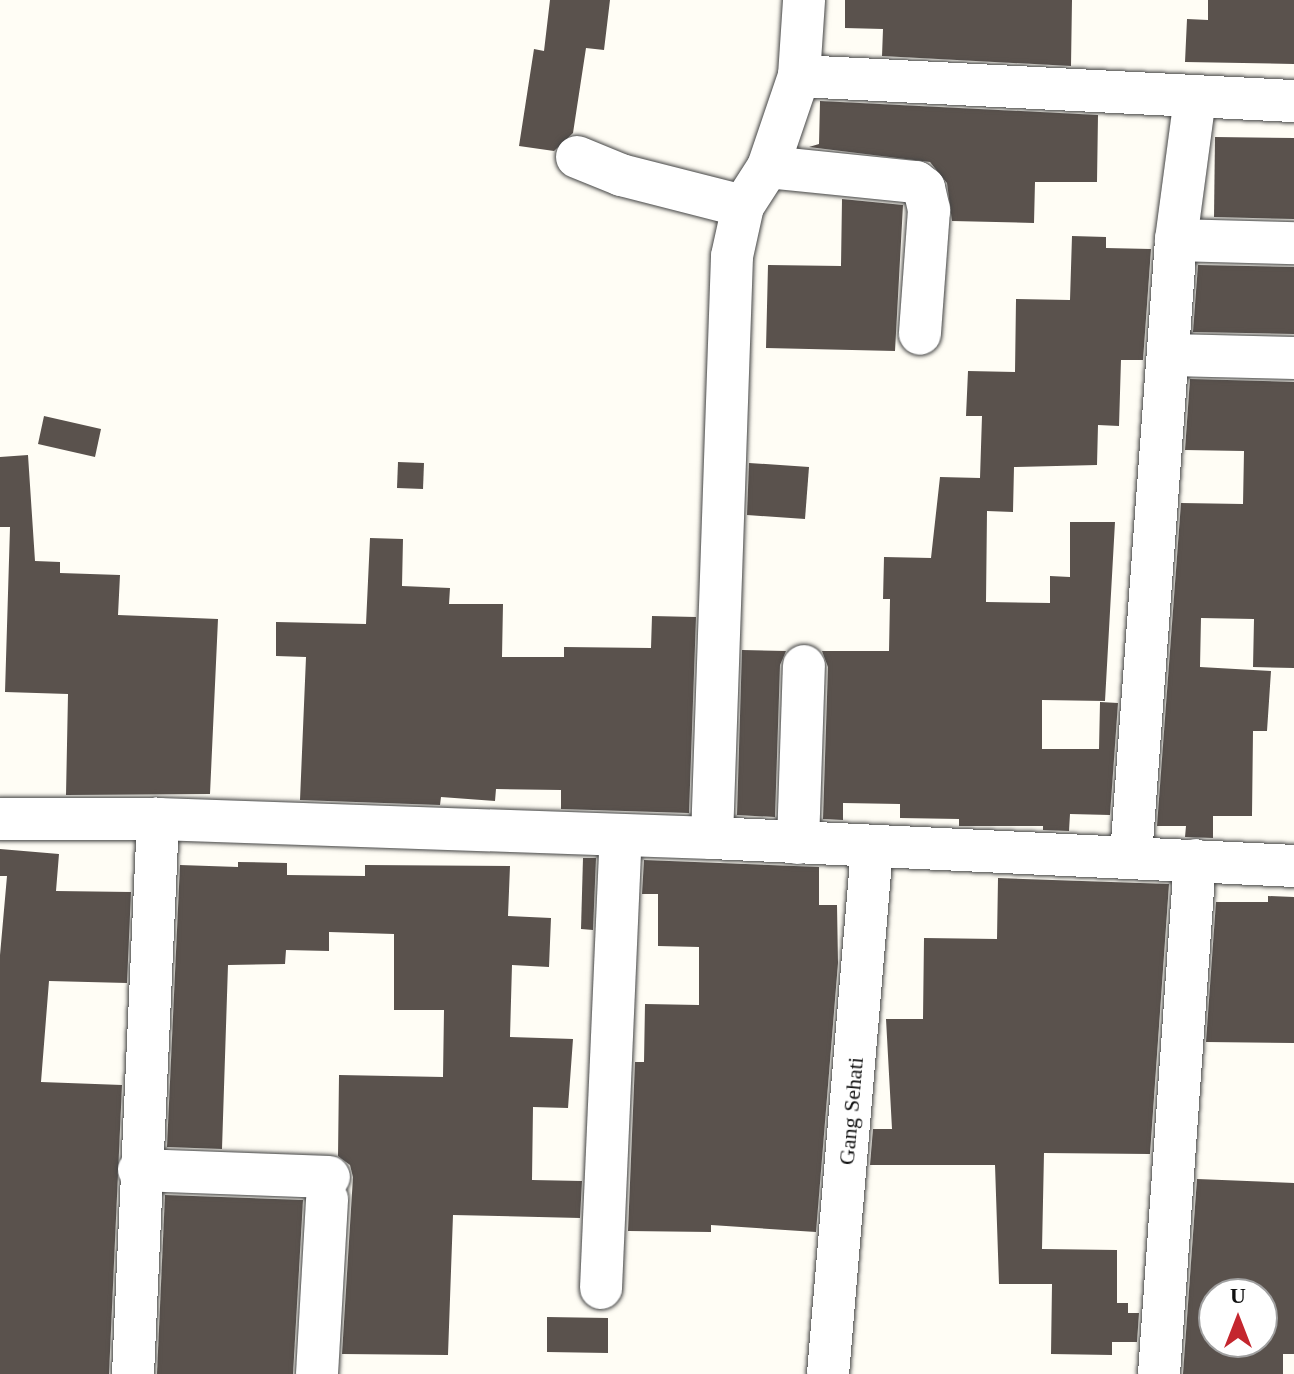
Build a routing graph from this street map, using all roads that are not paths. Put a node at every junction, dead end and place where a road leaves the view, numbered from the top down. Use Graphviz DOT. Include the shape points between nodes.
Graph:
graph roads {
  1 [pos="804,0"];
  2 [pos="799,76"];
  3 [pos="1195,97"];
  4 [pos="1294,101"];
  5 [pos="577,157"];
  6 [pos="768,167"];
  7 [pos="743,206"];
  8 [pos="1176,240"];
  9 [pos="1294,243"];
  10 [pos="920,334"];
  11 [pos="1171,355"];
  12 [pos="1294,358"];
  13 [pos="804,666"];
  14 [pos="0,819"];
  15 [pos="158,819"];
  16 [pos="621,835"];
  17 [pos="712,838"];
  18 [pos="798,843"];
  19 [pos="872,849"];
  20 [pos="1131,856"];
  21 [pos="1195,860"];
  22 [pos="1294,866"];
  23 [pos="139,1170"];
  24 [pos="601,1288"];
  25 [pos="133,1374"];
  26 [pos="317,1374"];
  27 [pos="828,1374"];
  28 [pos="1159,1374"];
  1 -- 2 [label="street"];
  2 -- 3 [label="street"];
  2 -- 6 [label="street"];
  3 -- 4 [label="street"];
  3 -- 8 [label="street"];
  5 -- 7 [label="street" via="621,175"];
  6 -- 7 [label="street"];
  6 -- 10 [label="street" via="916,182 924,188 929,210"];
  7 -- 17 [label="street" via="732,256"];
  8 -- 9 [label="street"];
  8 -- 11 [label="street"];
  11 -- 12 [label="street"];
  11 -- 20 [label="street"];
  13 -- 18 [label="street"];
  14 -- 15 [label="street"];
  15 -- 16 [label="street"];
  15 -- 23 [label="street"];
  16 -- 17 [label="street"];
  16 -- 24 [label="street"];
  17 -- 18 [label="street"];
  18 -- 19 [label="street"];
  19 -- 20 [label="street"];
  19 -- 27 [label="street, Gang Sehati"];
  20 -- 21 [label="street"];
  21 -- 22 [label="street"];
  21 -- 28 [label="street"];
  23 -- 25 [label="street"];
  23 -- 26 [label="street" via="328,1188"];
}
